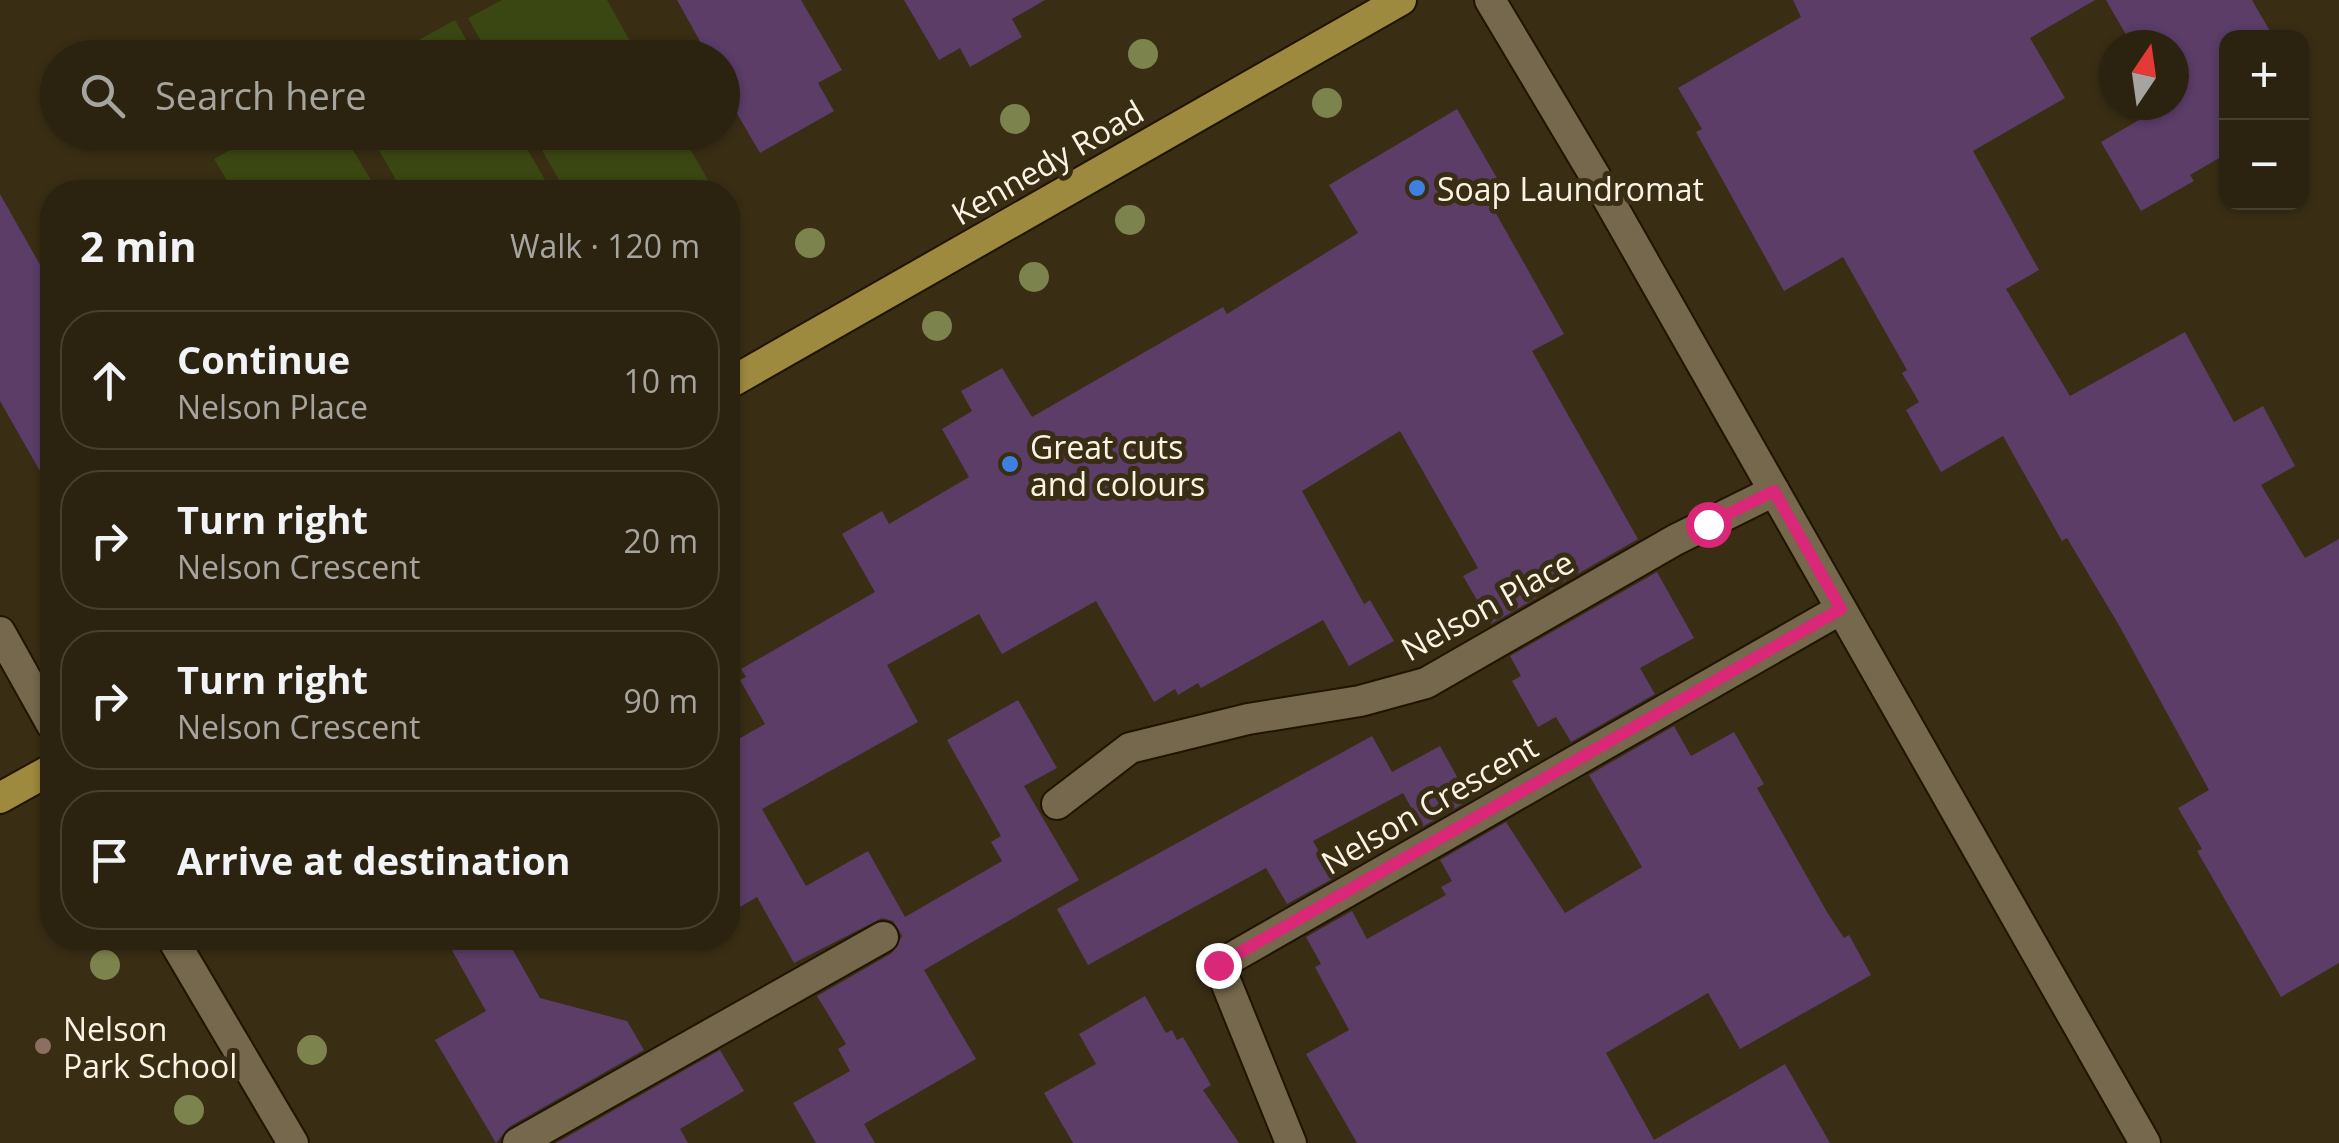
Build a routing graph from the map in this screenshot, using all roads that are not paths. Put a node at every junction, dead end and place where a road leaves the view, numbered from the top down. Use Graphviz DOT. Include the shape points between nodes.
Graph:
graph roads {
  1 [pos="1401,0"];
  2 [pos="1490,0"];
  3 [pos="740,377"];
  4 [pos="1774,491"];
  5 [pos="1841,609"];
  6 [pos="0,632"];
  7 [pos="40,703"];
  8 [pos="40,776"];
  9 [pos="0,798"];
  10 [pos="1057,804"];
  11 [pos="883,937"];
  12 [pos="179,950"];
  13 [pos="293,1143"];
  14 [pos="518,1143"];
  15 [pos="1292,1143"];
  16 [pos="2145,1143"];
  1 -- 3 [label="main road, Kennedy Road"];
  2 -- 4 [label="street"];
  4 -- 5 [label="street"];
  4 -- 10 [label="street, Nelson Place" via="1426,683 1130,748"];
  5 -- 15 [label="street, Nelson Crescent" via="1218,965"];
  5 -- 16 [label="street"];
  6 -- 7 [label="street"];
  8 -- 9 [label="main road"];
  11 -- 14 [label="street"];
  12 -- 13 [label="street"];
}
